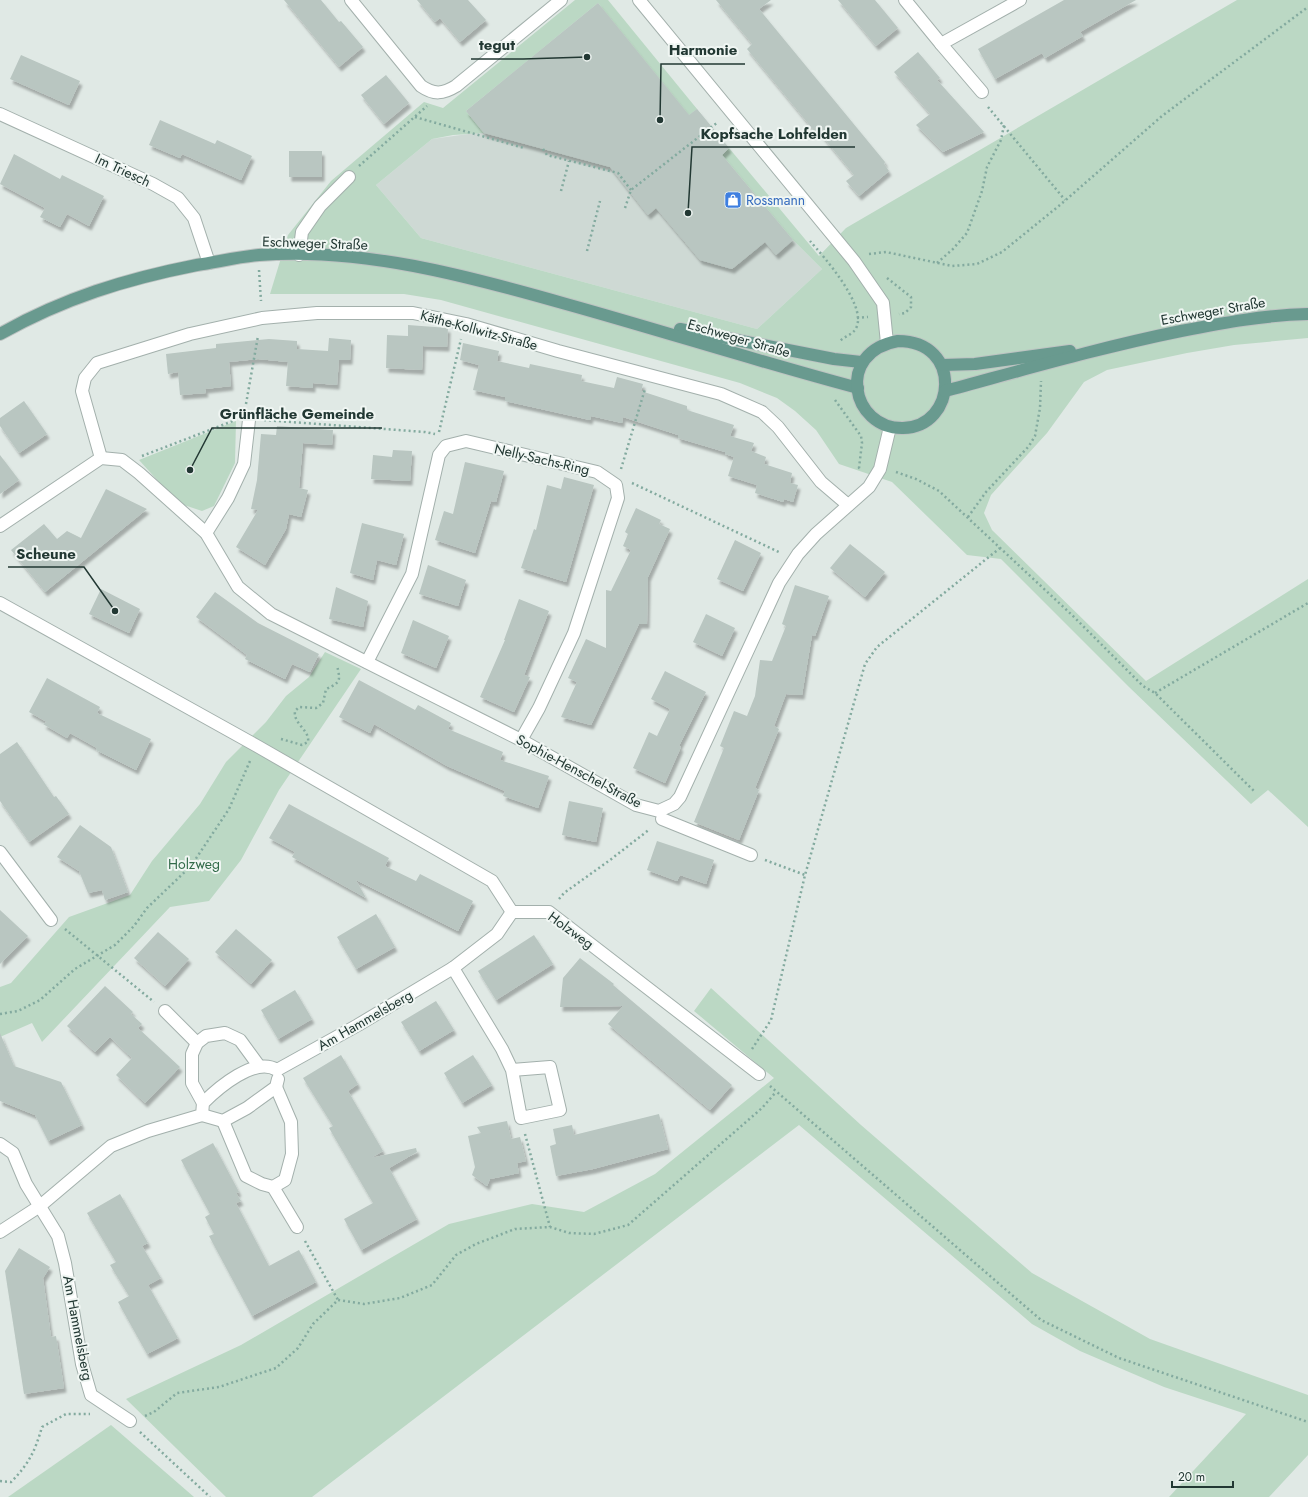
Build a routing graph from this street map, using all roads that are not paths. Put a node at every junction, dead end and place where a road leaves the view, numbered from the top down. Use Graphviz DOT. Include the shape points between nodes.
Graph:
graph roads {
  1 [pos="351,0"];
  2 [pos="561,0"];
  3 [pos="639,0"];
  4 [pos="906,0"];
  5 [pos="1020,0"];
  6 [pos="941,44"];
  7 [pos="982,92"];
  8 [pos="0,114"];
  9 [pos="349,177"];
  10 [pos="299,255"];
  11 [pos="209,263"];
  12 [pos="1308,314"];
  13 [pos="611,316"];
  14 [pos="0,334"];
  15 [pos="887,343"];
  16 [pos="1125,343"];
  17 [pos="861,362"];
  18 [pos="943,365"];
  19 [pos="858,388"];
  20 [pos="945,391"];
  21 [pos="247,418"];
  22 [pos="890,427"];
  23 [pos="101,458"];
  24 [pos="848,505"];
  25 [pos="0,526"];
  26 [pos="206,533"];
  27 [pos="0,602"];
  28 [pos="367,662"];
  29 [pos="521,740"];
  30 [pos="662,819"];
  31 [pos="0,852"];
  32 [pos="751,855"];
  33 [pos="512,912"];
  34 [pos="51,920"];
  35 [pos="453,968"];
  36 [pos="165,1011"];
  37 [pos="197,1043"];
  38 [pos="259,1066"];
  39 [pos="277,1070"];
  40 [pos="512,1070"];
  41 [pos="759,1074"];
  42 [pos="276,1087"];
  43 [pos="202,1109"];
  44 [pos="223,1121"];
  45 [pos="0,1144"];
  46 [pos="273,1187"];
  47 [pos="40,1206"];
  48 [pos="297,1227"];
  49 [pos="0,1232"];
  50 [pos="130,1421"];
  1 -- 2 [label="street" via="421,86 437,93 447,92 456,86"];
  3 -- 15 [label="street" via="854,261 883,303"];
  4 -- 6 [label="street"];
  5 -- 6 [label="street"];
  6 -- 7 [label="street"];
  8 -- 11 [label="street, Im Triesch" via="178,198 194,218"];
  9 -- 10 [label="street" via="320,206 302,232"];
  10 -- 11 [label="main road, Eschweger Straße" via="258,255"];
  10 -- 13 [label="main road, Eschweger Straße" via="353,258 437,270"];
  11 -- 14 [label="main road, Eschweger Straße" via="112,285 53,307"];
  12 -- 16 [label="main road, Eschweger Straße" via="1240,320"];
  13 -- 17 [label="main road, Eschweger Straße"];
  13 -- 19 [label="main road, Eschweger Straße"];
  15 -- 17 [label="main road"];
  15 -- 18 [label="main road" via="906,341 918,345"];
  16 -- 18 [label="main road, Eschweger Straße" via="975,364"];
  16 -- 20 [label="main road, Eschweger Straße"];
  17 -- 19 [label="main road" via="857,375"];
  18 -- 20 [label="main road"];
  19 -- 22 [label="main road" via="867,412 880,423"];
  20 -- 22 [label="main road" via="938,409 925,421 904,428"];
  21 -- 26 [label="street" via="244,464 228,498"];
  22 -- 24 [label="street, Sophie-Henschel-Straße" via="880,469 869,488"];
  23 -- 24 [label="street, Käthe-Kollwitz-Straße" via="82,391 85,378 97,363 190,334 262,318 317,313 413,313 466,324 721,394 762,412 778,427 821,482"];
  23 -- 25 [label="street"];
  23 -- 26 [label="street, Sophie-Henschel-Straße" via="125,462"];
  24 -- 29 [label="street, Sophie-Henschel-Straße" via="816,534 794,559 779,583 680,797 674,804 659,810 636,805"];
  26 -- 28 [label="street, Sophie-Henschel-Straße" via="238,587 271,614"];
  27 -- 33 [label="street" via="492,881"];
  28 -- 29 [label="street, Sophie-Henschel-Straße"];
  28 -- 29 [label="street, Nelly-Sachs-Ring" via="412,574 439,456 446,446 466,441 597,472 616,485 618,498 574,633"];
  30 -- 32 [label="street"];
  31 -- 34 [label="street"];
  33 -- 35 [label="street, Am Hammelsberg" via="497,934"];
  33 -- 41 [label="street, Holzweg" via="549,912"];
  35 -- 39 [label="street, Am Hammelsberg"];
  35 -- 40 [label="street" via="502,1048"];
  36 -- 37 [label="street"];
  37 -- 38 [label="street" via="206,1036 224,1033 240,1040"];
  37 -- 43 [label="street" via="192,1054 192,1083"];
  38 -- 39 [label="street"];
  38 -- 43 [label="street" via="218,1089"];
  39 -- 42 [label="street"];
  40 -- 40 [label="street" via="521,1118 560,1110 550,1067"];
  42 -- 44 [label="street" via="247,1108"];
  42 -- 46 [label="street" via="291,1122 292,1154 285,1180"];
  43 -- 44 [label="street"];
  43 -- 47 [label="street" via="111,1146"];
  44 -- 46 [label="street" via="246,1176"];
  45 -- 47 [label="street, Am Hammelsberg" via="13,1153 26,1184"];
  46 -- 48 [label="street"];
  47 -- 49 [label="street"];
  47 -- 50 [label="street, Am Hammelsberg" via="58,1236 82,1364 91,1395"];
}
